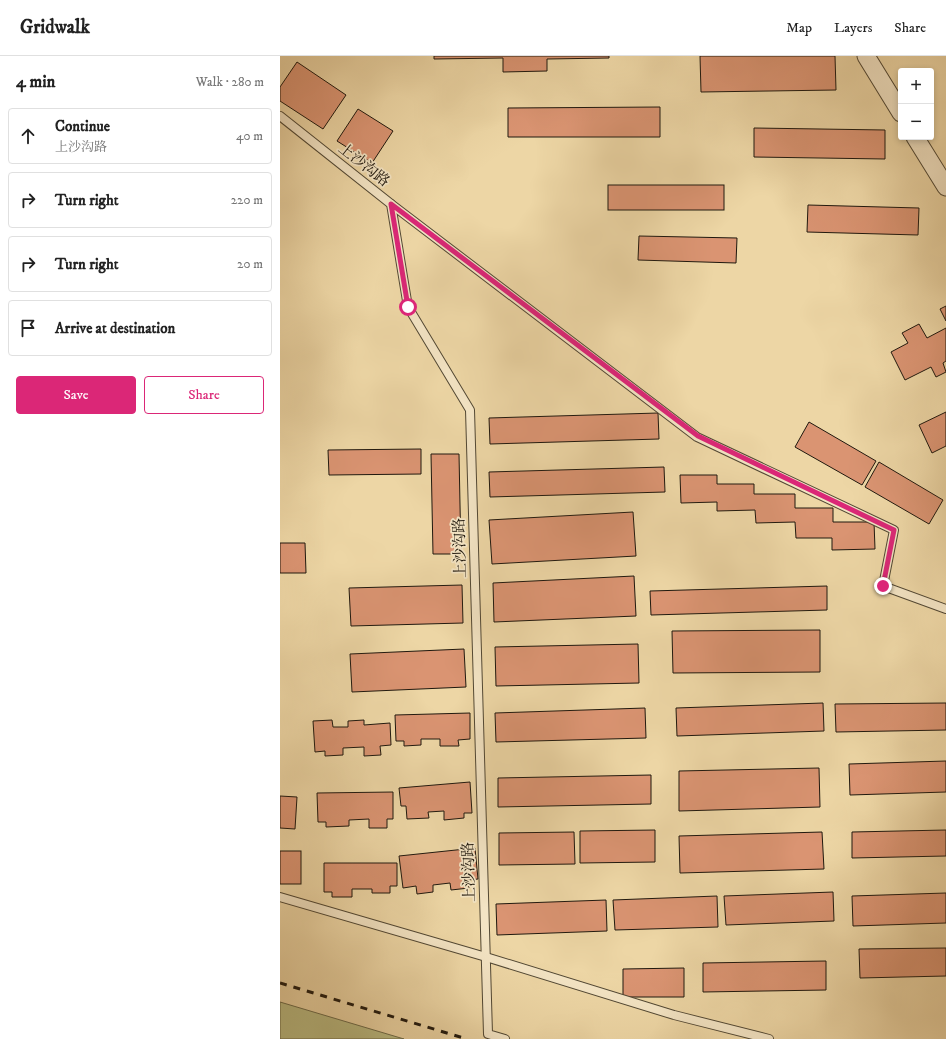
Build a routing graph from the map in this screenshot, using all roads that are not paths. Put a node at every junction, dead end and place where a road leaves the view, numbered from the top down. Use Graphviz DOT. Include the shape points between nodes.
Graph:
graph roads {
  1 [pos="866,56"];
  2 [pos="898,109"];
  3 [pos="280,116"];
  4 [pos="917,140"];
  5 [pos="946,187"];
  6 [pos="391,204"];
  7 [pos="946,609"];
  8 [pos="280,897"];
  9 [pos="486,957"];
  10 [pos="505,1039"];
  11 [pos="769,1039"];
  1 -- 2 [label="street"];
  3 -- 6 [label="lane, 上沙沟路"];
  4 -- 5 [label="street"];
  6 -- 7 [label="lane" via="698,436 894,530 883,586"];
  6 -- 9 [label="lane, 上沙沟路" via="408,307 470,410"];
  8 -- 9 [label="lane"];
  9 -- 10 [label="lane, 上沙沟路" via="488,1034"];
  9 -- 11 [label="lane" via="674,1015"];
}
